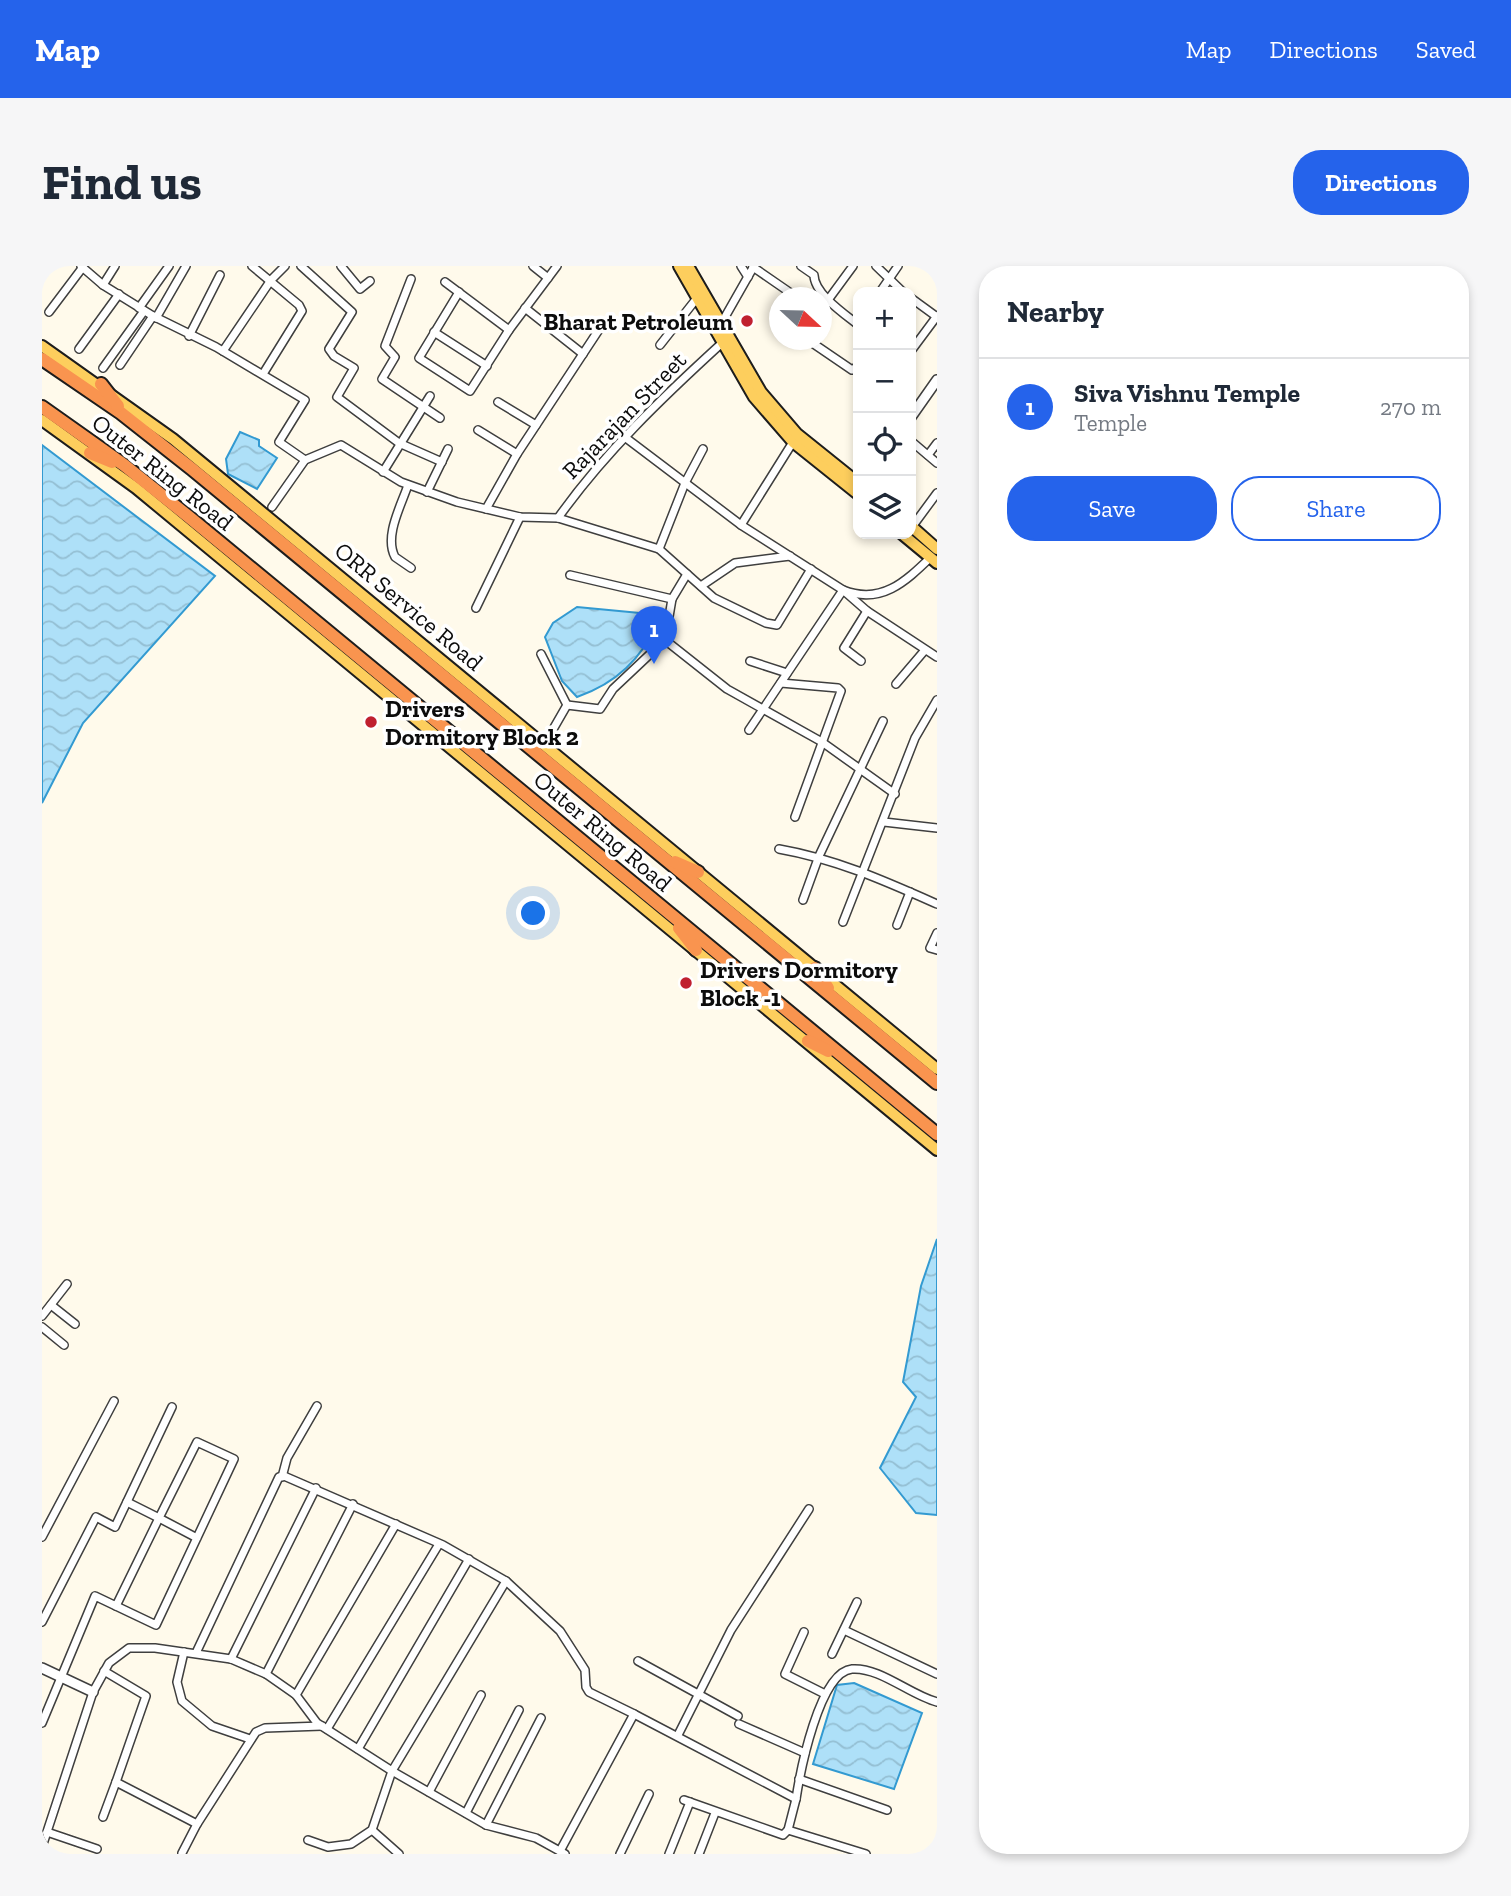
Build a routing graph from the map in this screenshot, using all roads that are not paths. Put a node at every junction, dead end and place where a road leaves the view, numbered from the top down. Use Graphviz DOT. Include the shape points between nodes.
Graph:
graph roads {
  1 [pos="115,266"];
  2 [pos="169,266"];
  3 [pos="186,266"];
  4 [pos="252,266"];
  5 [pos="285,266"];
  6 [pos="302,266"];
  7 [pos="341,266"];
  8 [pos="533,266"];
  9 [pos="557,266"];
  10 [pos="679,266"];
  11 [pos="688,266"];
  12 [pos="741,266"];
  13 [pos="754,266"];
  14 [pos="801,266"];
  15 [pos="853,266"];
  16 [pos="876,266"];
  17 [pos="898,266"];
  18 [pos="82,267"];
  19 [pos="220,275"];
  20 [pos="748,277"];
  21 [pos="548,278"];
  22 [pos="890,278"];
  23 [pos="411,279"];
  24 [pos="271,280"];
  25 [pos="370,281"];
  26 [pos="445,282"];
  27 [pos="103,285"];
  28 [pos="783,287"];
  29 [pos="817,287"];
  30 [pos="884,287"];
  31 [pos="898,287"];
  32 [pos="459,292"];
  33 [pos="119,294"];
  34 [pos="832,295"];
  35 [pos="697,298"];
  36 [pos="916,302"];
  37 [pos="832,303"];
  38 [pos="525,308"];
  39 [pos="142,310"];
  40 [pos="50,312"];
  41 [pos="154,317"];
  42 [pos="937,317"];
  43 [pos="853,320"];
  44 [pos="602,325"];
  45 [pos="719,327"];
  46 [pos="509,330"];
  47 [pos="434,332"];
  48 [pos="189,337"];
  49 [pos="726,341"];
  50 [pos="660,345"];
  51 [pos="42,346"];
  52 [pos="79,349"];
  53 [pos="823,350"];
  54 [pos="912,350"];
  55 [pos="223,351"];
  56 [pos="583,354"];
  57 [pos="42,359"];
  58 [pos="120,365"];
  59 [pos="487,366"];
  60 [pos="103,368"];
  61 [pos="853,369"];
  62 [pos="263,374"];
  63 [pos="937,380"];
  64 [pos="101,384"];
  65 [pos="429,396"];
  66 [pos="498,402"];
  67 [pos="423,406"];
  68 [pos="42,407"];
  69 [pos="914,413"];
  70 [pos="440,418"];
  71 [pos="128,419"];
  72 [pos="42,420"];
  73 [pos="536,425"];
  74 [pos="478,430"];
  75 [pos="626,438"];
  76 [pos="793,442"];
  77 [pos="399,443"];
  78 [pos="937,443"];
  79 [pos="916,446"];
  80 [pos="448,449"];
  81 [pos="703,449"];
  82 [pos="90,453"];
  83 [pos="517,454"];
  84 [pos="928,455"];
  85 [pos="305,460"];
  86 [pos="442,462"];
  87 [pos="937,463"];
  88 [pos="129,469"];
  89 [pos="383,472"];
  90 [pos="853,479"];
  91 [pos="685,483"];
  92 [pos="408,485"];
  93 [pos="853,490"];
  94 [pos="427,492"];
  95 [pos="937,493"];
  96 [pos="272,507"];
  97 [pos="486,509"];
  98 [pos="520,517"];
  99 [pos="558,518"];
  100 [pos="916,519"];
  101 [pos="741,525"];
  102 [pos="916,536"];
  103 [pos="659,549"];
  104 [pos="936,553"];
  105 [pos="791,556"];
  106 [pos="411,568"];
  107 [pos="811,569"];
  108 [pos="687,574"];
  109 [pos="570,575"];
  110 [pos="701,586"];
  111 [pos="843,590"];
  112 [pos="671,599"];
  113 [pos="476,607"];
  114 [pos="867,611"];
  115 [pos="665,640"];
  116 [pos="925,650"];
  117 [pos="541,654"];
  118 [pos="937,657"];
  119 [pos="750,661"];
  120 [pos="862,661"];
  121 [pos="787,673"];
  122 [pos="781,683"];
  123 [pos="896,684"];
  124 [pos="937,700"];
  125 [pos="567,705"];
  126 [pos="763,709"];
  127 [pos="883,721"];
  128 [pos="749,730"];
  129 [pos="822,743"];
  130 [pos="544,745"];
  131 [pos="859,768"];
  132 [pos="895,794"];
  133 [pos="795,817"];
  134 [pos="884,822"];
  135 [pos="937,828"];
  136 [pos="779,849"];
  137 [pos="819,856"];
  138 [pos="662,857"];
  139 [pos="864,871"];
  140 [pos="698,872"];
  141 [pos="910,892"];
  142 [pos="803,900"];
  143 [pos="937,904"];
  144 [pos="668,913"];
  145 [pos="843,922"];
  146 [pos="897,926"];
  147 [pos="937,933"];
  148 [pos="696,950"];
  149 [pos="937,950"];
  150 [pos="815,968"];
  151 [pos="836,1000"];
  152 [pos="808,1041"];
  153 [pos="847,1060"];
  154 [pos="937,1069"];
  155 [pos="937,1083"];
  156 [pos="937,1134"];
  157 [pos="937,1150"];
  158 [pos="67,1284"];
  159 [pos="51,1305"];
  160 [pos="42,1316"];
  161 [pos="75,1324"];
  162 [pos="42,1327"];
  163 [pos="64,1345"];
  164 [pos="114,1401"];
  165 [pos="317,1406"];
  166 [pos="172,1407"];
  167 [pos="282,1477"];
  168 [pos="316,1488"];
  169 [pos="127,1502"];
  170 [pos="353,1504"];
  171 [pos="809,1509"];
  172 [pos="159,1518"];
  173 [pos="396,1524"];
  174 [pos="42,1536"];
  175 [pos="197,1538"];
  176 [pos="439,1544"];
  177 [pos="469,1559"];
  178 [pos="506,1581"];
  179 [pos="858,1602"];
  180 [pos="116,1606"];
  181 [pos="42,1622"];
  182 [pos="844,1630"];
  183 [pos="804,1632"];
  184 [pos="184,1652"];
  185 [pos="196,1653"];
  186 [pos="832,1654"];
  187 [pos="231,1659"];
  188 [pos="638,1661"];
  189 [pos="42,1668"];
  190 [pos="104,1671"];
  191 [pos="267,1674"];
  192 [pos="937,1674"];
  193 [pos="60,1676"];
  194 [pos="93,1692"];
  195 [pos="699,1692"];
  196 [pos="825,1694"];
  197 [pos="296,1695"];
  198 [pos="481,1695"];
  199 [pos="937,1702"];
  200 [pos="519,1710"];
  201 [pos="634,1714"];
  202 [pos="541,1718"];
  203 [pos="42,1723"];
  204 [pos="325,1728"];
  205 [pos="678,1735"];
  206 [pos="250,1739"];
  207 [pos="358,1749"];
  208 [pos="805,1753"];
  209 [pos="392,1771"];
  210 [pos="799,1779"];
  211 [pos="116,1782"];
  212 [pos="429,1792"];
  213 [pos="649,1794"];
  214 [pos="796,1800"];
  215 [pos="887,1810"];
  216 [pos="715,1813"];
  217 [pos="466,1814"];
  218 [pos="103,1817"];
  219 [pos="197,1824"];
  220 [pos="486,1825"];
  221 [pos="372,1830"];
  222 [pos="788,1830"];
  223 [pos="45,1834"];
  224 [pos="309,1840"];
  225 [pos="42,1847"];
  226 [pos="97,1849"];
  227 [pos="562,1852"];
  228 [pos="182,1853"];
  229 [pos="399,1854"];
  230 [pos="620,1854"];
  231 [pos="668,1854"];
  232 [pos="699,1854"];
  233 [pos="866,1854"];
  1 -- 27 [label="street"];
  2 -- 39 [label="street"];
  3 -- 41 [label="street"];
  4 -- 24 [label="street"];
  5 -- 24 [label="street"];
  6 -- 77 [label="street" via="352,312 329,349 354,368 337,397"];
  7 -- 25 [label="street" via="359,289"];
  8 -- 21 [label="street"];
  9 -- 21 [label="street"];
  10 -- 35 [label="main road"];
  11 -- 45 [label="main road"];
  12 -- 20 [label="street"];
  13 -- 20 [label="street"];
  13 -- 28 [label="street"];
  14 -- 29 [label="street" via="814,275"];
  15 -- 34 [label="street"];
  16 -- 22 [label="street"];
  17 -- 22 [label="street"];
  18 -- 27 [label="street"];
  18 -- 40 [label="street"];
  19 -- 48 [label="street"];
  20 -- 45 [label="street"];
  21 -- 38 [label="street"];
  22 -- 30 [label="street"];
  22 -- 31 [label="street"];
  23 -- 67 [label="street" via="385,346 395,357 382,379"];
  24 -- 55 [label="street"];
  24 -- 62 [label="street" via="302,311"];
  26 -- 32 [label="street"];
  27 -- 33 [label="street"];
  32 -- 46 [label="street"];
  32 -- 47 [label="street"];
  33 -- 39 [label="street"];
  33 -- 52 [label="street"];
  35 -- 45 [label="main road"];
  35 -- 50 [label="street"];
  36 -- 42 [label="street"];
  37 -- 43 [label="street"];
  38 -- 46 [label="street"];
  38 -- 56 [label="street"];
  39 -- 41 [label="street"];
  39 -- 60 [label="street"];
  41 -- 48 [label="street"];
  41 -- 58 [label="street"];
  42 -- 54 [label="street"];
  44 -- 56 [label="street"];
  45 -- 49 [label="main road"];
  46 -- 59 [label="street"];
  47 -- 59 [label="street"];
  47 -- 59 [label="street" via="419,356 421,361 466,390 472,390"];
  48 -- 55 [label="street"];
  49 -- 75 [label="street, Rajarajan Street"];
  49 -- 76 [label="main road" via="754,397"];
  49 -- 90 [label="main road" via="780,416"];
  51 -- 64 [label="main road, ORR Service Road"];
  53 -- 61 [label="street"];
  55 -- 62 [label="street"];
  56 -- 73 [label="street"];
  57 -- 71 [label="highway, Outer Ring Road"];
  62 -- 85 [label="street" via="305,400 279,442"];
  63 -- 69 [label="street"];
  64 -- 71 [label="highway"];
  64 -- 130 [label="main road, ORR Service Road"];
  65 -- 67 [label="street"];
  66 -- 73 [label="street"];
  67 -- 70 [label="street"];
  67 -- 77 [label="street"];
  68 -- 88 [label="highway, Outer Ring Road"];
  71 -- 138 [label="highway, Outer Ring Road"];
  72 -- 82 [label="main road"];
  73 -- 83 [label="street"];
  74 -- 83 [label="street"];
  75 -- 91 [label="street"];
  75 -- 99 [label="street, Rajarajan Street"];
  76 -- 93 [label="main road"];
  76 -- 101 [label="street"];
  77 -- 86 [label="street"];
  77 -- 89 [label="street"];
  78 -- 84 [label="street"];
  79 -- 84 [label="street"];
  80 -- 86 [label="street"];
  81 -- 91 [label="street"];
  82 -- 88 [label="highway"];
  82 -- 148 [label="main road"];
  83 -- 97 [label="street"];
  84 -- 87 [label="street"];
  85 -- 89 [label="street" via="341,445"];
  85 -- 96 [label="street"];
  86 -- 94 [label="street"];
  88 -- 144 [label="highway, Outer Ring Road"];
  89 -- 92 [label="street"];
  91 -- 101 [label="street"];
  91 -- 103 [label="street"];
  92 -- 94 [label="street"];
  92 -- 106 [label="street" via="391,545 395,557"];
  94 -- 97 [label="street"];
  95 -- 100 [label="street"];
  97 -- 98 [label="street"];
  98 -- 99 [label="street"];
  98 -- 113 [label="street"];
  99 -- 103 [label="street"];
  101 -- 105 [label="street"];
  102 -- 104 [label="main road"];
  103 -- 108 [label="street"];
  104 -- 111 [label="street" via="903,583 879,593 860,597"];
  105 -- 107 [label="street"];
  105 -- 110 [label="street" via="735,563"];
  107 -- 110 [label="street" via="777,625 714,598"];
  107 -- 111 [label="street"];
  108 -- 110 [label="street"];
  108 -- 112 [label="street"];
  109 -- 112 [label="street"];
  111 -- 114 [label="street"];
  111 -- 121 [label="street"];
  112 -- 115 [label="street"];
  114 -- 116 [label="street"];
  114 -- 120 [label="street" via="844,649"];
  115 -- 125 [label="street" via="613,688 600,709"];
  115 -- 126 [label="street" via="727,689"];
  116 -- 118 [label="street"];
  116 -- 123 [label="street"];
  117 -- 125 [label="street"];
  119 -- 121 [label="street"];
  121 -- 122 [label="street"];
  122 -- 126 [label="street"];
  122 -- 129 [label="street" via="839,689"];
  124 -- 132 [label="street" via="915,738"];
  125 -- 130 [label="street"];
  126 -- 128 [label="street"];
  126 -- 129 [label="street"];
  127 -- 131 [label="street"];
  129 -- 131 [label="street"];
  129 -- 133 [label="street"];
  130 -- 140 [label="main road, ORR Service Road"];
  131 -- 132 [label="street"];
  131 -- 137 [label="street"];
  132 -- 134 [label="street"];
  134 -- 135 [label="street"];
  134 -- 139 [label="street"];
  136 -- 137 [label="street"];
  137 -- 139 [label="street"];
  137 -- 142 [label="street"];
  138 -- 140 [label="highway"];
  138 -- 151 [label="highway, Outer Ring Road"];
  139 -- 141 [label="street"];
  139 -- 145 [label="street"];
  140 -- 150 [label="main road, ORR Service Road"];
  141 -- 143 [label="street"];
  141 -- 146 [label="street"];
  144 -- 148 [label="highway"];
  144 -- 153 [label="highway, Outer Ring Road"];
  147 -- 149 [label="street" via="930,948"];
  148 -- 152 [label="main road"];
  150 -- 151 [label="highway"];
  150 -- 154 [label="main road, ORR Service Road"];
  151 -- 155 [label="highway, Outer Ring Road"];
  152 -- 153 [label="highway"];
  152 -- 157 [label="main road"];
  153 -- 156 [label="highway, Outer Ring Road"];
  158 -- 159 [label="street"];
  159 -- 160 [label="street"];
  159 -- 161 [label="street"];
  162 -- 163 [label="street"];
  164 -- 174 [label="street"];
  165 -- 167 [label="street" via="287,1458"];
  166 -- 169 [label="street"];
  167 -- 168 [label="street"];
  167 -- 185 [label="street"];
  168 -- 170 [label="street"];
  168 -- 187 [label="street"];
  169 -- 172 [label="street"];
  169 -- 181 [label="street" via="115,1527 96,1517"];
  170 -- 173 [label="street"];
  170 -- 191 [label="street"];
  171 -- 195 [label="street" via="731,1630"];
  172 -- 175 [label="street"];
  172 -- 175 [label="street" via="197,1442 234,1459"];
  172 -- 180 [label="street"];
  173 -- 176 [label="street"];
  173 -- 197 [label="street"];
  175 -- 180 [label="street" via="156,1625"];
  176 -- 177 [label="street"];
  176 -- 204 [label="street"];
  177 -- 178 [label="street"];
  177 -- 207 [label="street"];
  178 -- 201 [label="street" via="560,1632 585,1670 589,1692"];
  178 -- 209 [label="street"];
  179 -- 182 [label="street"];
  180 -- 193 [label="street" via="94,1595"];
  182 -- 186 [label="street"];
  182 -- 192 [label="street"];
  183 -- 196 [label="street" via="785,1674"];
  184 -- 185 [label="street"];
  184 -- 190 [label="street" via="129,1648"];
  184 -- 206 [label="street" via="177,1682 182,1701 212,1726"];
  185 -- 187 [label="street"];
  187 -- 191 [label="street"];
  188 -- 195 [label="street"];
  189 -- 193 [label="street"];
  190 -- 194 [label="street"];
  190 -- 211 [label="street" via="146,1696"];
  191 -- 197 [label="street"];
  193 -- 194 [label="street"];
  193 -- 203 [label="street"];
  194 -- 223 [label="street"];
  195 -- 205 [label="street"];
  195 -- 208 [label="street" via="739,1720"];
  196 -- 199 [label="street" via="844,1671 852,1669"];
  196 -- 208 [label="street"];
  197 -- 204 [label="street"];
  198 -- 212 [label="street"];
  200 -- 217 [label="street"];
  201 -- 205 [label="street"];
  201 -- 227 [label="street"];
  202 -- 220 [label="street"];
  204 -- 206 [label="street" via="265,1727"];
  204 -- 207 [label="street"];
  205 -- 214 [label="street"];
  206 -- 219 [label="street"];
  207 -- 209 [label="street"];
  208 -- 210 [label="street"];
  209 -- 212 [label="street"];
  209 -- 221 [label="street"];
  210 -- 214 [label="street"];
  210 -- 215 [label="street"];
  211 -- 218 [label="street"];
  211 -- 219 [label="street"];
  212 -- 217 [label="street"];
  213 -- 230 [label="street"];
  214 -- 222 [label="street"];
  216 -- 222 [label="street" via="783,1835"];
  216 -- 231 [label="street" via="687,1801"];
  216 -- 232 [label="street"];
  217 -- 220 [label="street"];
  219 -- 228 [label="street"];
  220 -- 227 [label="street" via="536,1838"];
  221 -- 224 [label="street" via="351,1844 328,1847"];
  221 -- 229 [label="street"];
  222 -- 233 [label="street"];
  223 -- 225 [label="street"];
  223 -- 226 [label="street"];
}
